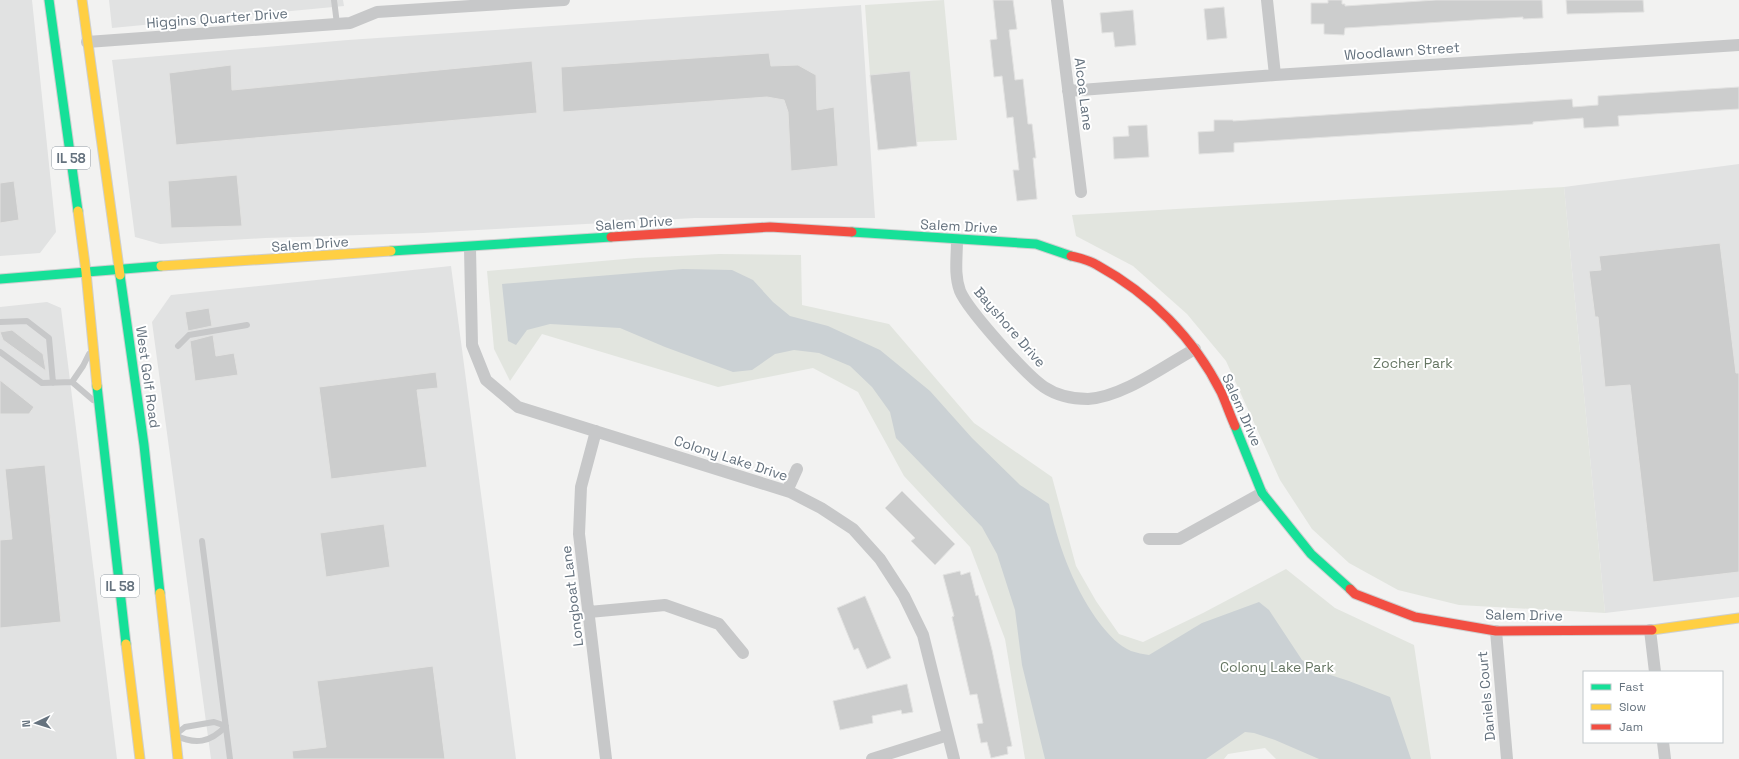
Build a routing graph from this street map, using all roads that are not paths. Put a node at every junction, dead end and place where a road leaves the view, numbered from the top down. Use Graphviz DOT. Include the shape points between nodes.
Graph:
graph roads {
  1 [pos="49,0"];
  2 [pos="82,0"];
  3 [pos="334,0"];
  4 [pos="564,0"];
  5 [pos="1057,0"];
  6 [pos="1266,0"];
  7 [pos="376,6"];
  8 [pos="337,24"];
  9 [pos="87,42"];
  10 [pos="1739,45"];
  11 [pos="1275,75"];
  12 [pos="1068,91"];
  13 [pos="1081,192"];
  14 [pos="957,240"];
  15 [pos="470,248"];
  16 [pos="119,269"];
  17 [pos="86,272"];
  18 [pos="0,279"];
  19 [pos="0,322"];
  20 [pos="247,325"];
  21 [pos="93,346"];
  22 [pos="178,346"];
  23 [pos="1194,349"];
  24 [pos="0,352"];
  25 [pos="72,382"];
  26 [pos="53,383"];
  27 [pos="100,407"];
  28 [pos="596,431"];
  29 [pos="797,469"];
  30 [pos="787,491"];
  31 [pos="1262,493"];
  32 [pos="1149,539"];
  33 [pos="202,541"];
  34 [pos="590,612"];
  35 [pos="1739,618"];
  36 [pos="1650,630"];
  37 [pos="1496,631"];
  38 [pos="743,653"];
  39 [pos="1655,671"];
  40 [pos="226,726"];
  41 [pos="175,734"];
  42 [pos="948,734"];
  43 [pos="1663,743"];
  44 [pos="140,759"];
  45 [pos="178,759"];
  46 [pos="230,759"];
  47 [pos="606,759"];
  48 [pos="872,759"];
  49 [pos="954,759"];
  50 [pos="1507,759"];
  51 [pos="1665,759"];
  1 -- 17 [label="street, IL 58"];
  2 -- 9 [label="street, West Golf Road / IL 58"];
  3 -- 8 [label="lane"];
  4 -- 7 [label="street, Higgins Quarter Drive"];
  5 -- 12 [label="street, Alcoa Lane"];
  6 -- 11 [label="street"];
  7 -- 8 [label="street, Higgins Quarter Drive" via="359,20"];
  8 -- 9 [label="street, Higgins Quarter Drive"];
  9 -- 16 [label="street, West Golf Road / IL 58"];
  10 -- 11 [label="street, Woodlawn Street"];
  11 -- 12 [label="street, Woodlawn Street"];
  12 -- 13 [label="street, Alcoa Lane"];
  14 -- 15 [label="street, Salem Drive" via="770,228"];
  14 -- 23 [label="street, Salem Drive" via="1036,244 1096,264 1143,295 1175,325"];
  14 -- 23 [label="street, Bayshore Drive" via="956,279 966,301 1031,376 1053,392 1087,399 1110,394 1133,384"];
  15 -- 16 [label="street, Salem Drive"];
  15 -- 28 [label="street, Colony Lake Drive" via="472,345 486,380 518,407"];
  16 -- 17 [label="street, Salem Drive"];
  16 -- 41 [label="street, West Golf Road / IL 58" via="144,445"];
  17 -- 18 [label="street, Salem Drive"];
  17 -- 21 [label="street, IL 58"];
  19 -- 26 [label="lane" via="27,321 49,338"];
  20 -- 22 [label="lane" via="189,335"];
  21 -- 25 [label="lane"];
  21 -- 27 [label="street, IL 58"];
  23 -- 31 [label="street, Salem Drive" via="1221,392"];
  24 -- 26 [label="lane" via="42,383"];
  25 -- 26 [label="lane"];
  25 -- 27 [label="lane"];
  27 -- 44 [label="street, IL 58"];
  28 -- 30 [label="street, Colony Lake Drive"];
  28 -- 34 [label="street, Longboat Lane" via="581,487 580,534"];
  29 -- 30 [label="street"];
  30 -- 42 [label="street, Colony Lake Drive" via="821,508 853,529 880,559 904,596 923,635"];
  31 -- 32 [label="street" via="1179,539"];
  31 -- 37 [label="street, Salem Drive" via="1311,554 1355,594 1415,617"];
  33 -- 40 [label="lane"];
  34 -- 38 [label="street" via="665,604 719,624"];
  34 -- 47 [label="street, Longboat Lane"];
  35 -- 36 [label="street, Salem Drive"];
  36 -- 37 [label="street, Salem Drive"];
  36 -- 39 [label="street"];
  37 -- 50 [label="street, Daniels Court"];
  40 -- 41 [label="lane" via="214,722 200,724 185,727"];
  40 -- 41 [label="lane" via="216,737 204,741 188,742"];
  40 -- 46 [label="lane"];
  41 -- 45 [label="street, West Golf Road / IL 58"];
  42 -- 48 [label="street"];
  42 -- 49 [label="street, Colony Lake Drive"];
  43 -- 51 [label="street"];
}
